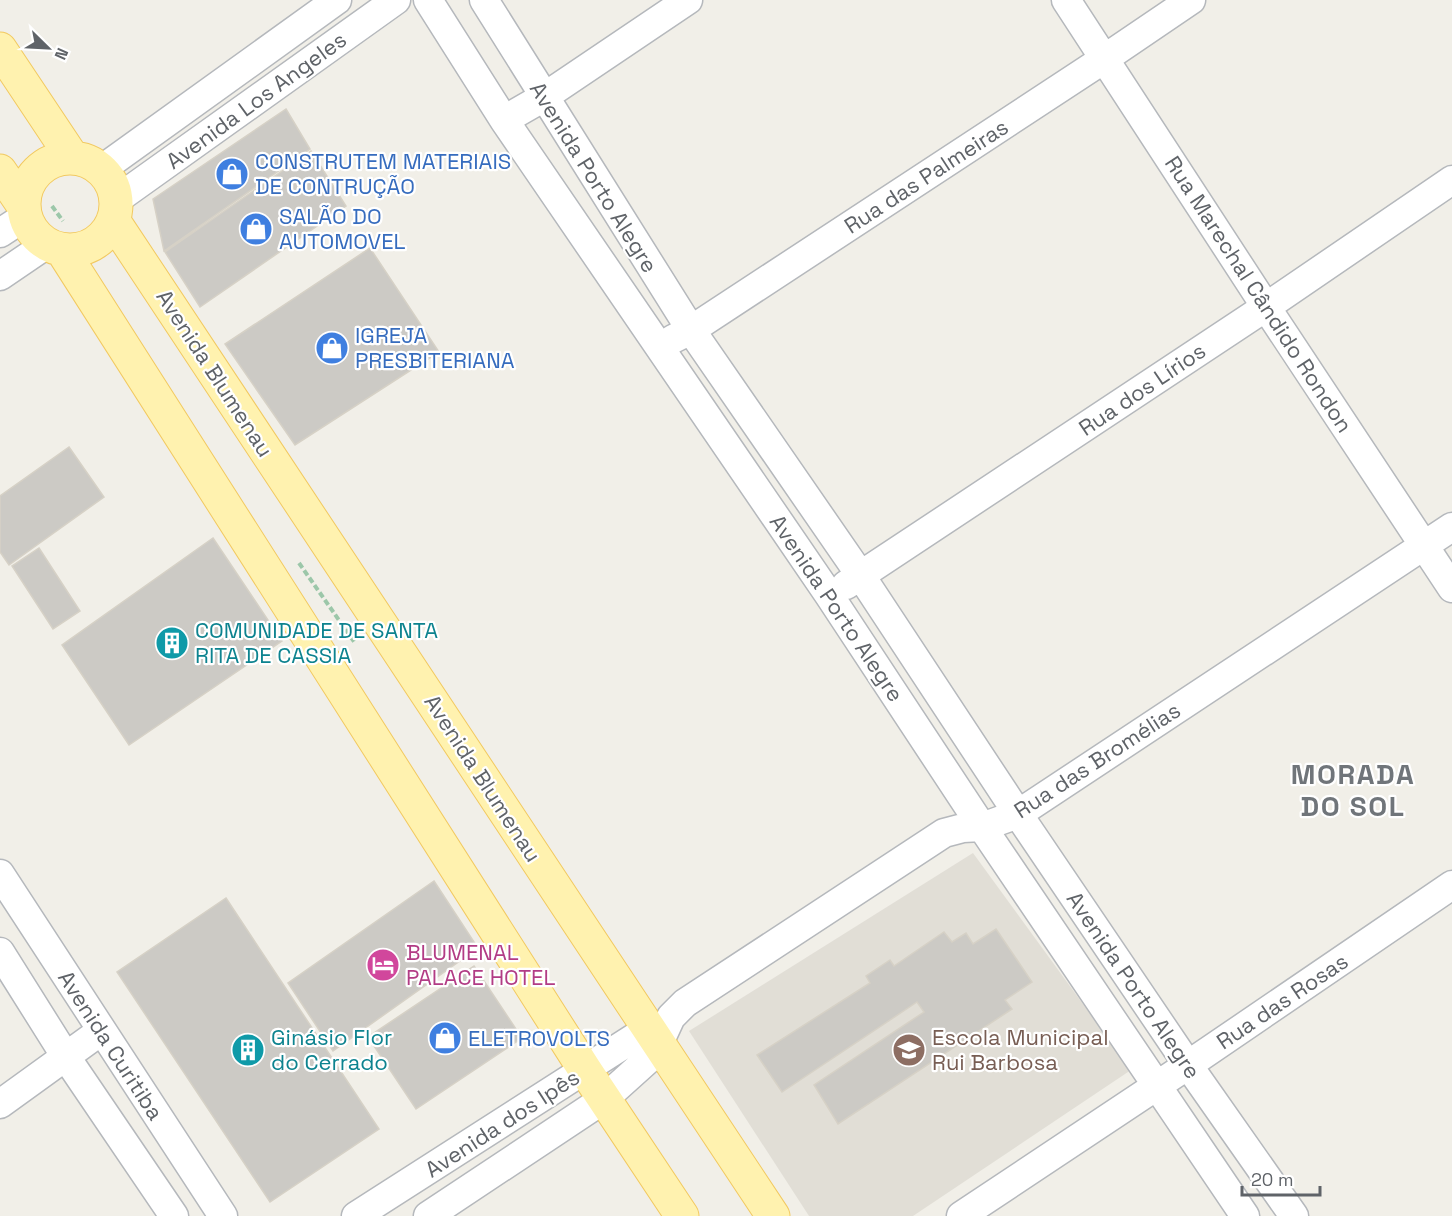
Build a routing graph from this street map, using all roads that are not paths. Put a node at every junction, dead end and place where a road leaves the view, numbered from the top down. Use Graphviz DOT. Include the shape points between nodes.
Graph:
graph roads {
  1 [pos="337,0"];
  2 [pos="396,0"];
  3 [pos="428,0"];
  4 [pos="484,0"];
  5 [pos="688,0"];
  6 [pos="1066,0"];
  7 [pos="1191,0"];
  8 [pos="0,49"];
  9 [pos="1104,59"];
  10 [pos="544,98"];
  11 [pos="504,120"];
  12 [pos="72,158"];
  13 [pos="102,169"];
  14 [pos="0,171"];
  15 [pos="1452,180"];
  16 [pos="20,208"];
  17 [pos="115,210"];
  18 [pos="64,248"];
  19 [pos="0,276"];
  20 [pos="1266,307"];
  21 [pos="691,330"];
  22 [pos="659,346"];
  23 [pos="1452,527"];
  24 [pos="1424,545"];
  25 [pos="861,576"];
  26 [pos="1452,588"];
  27 [pos="829,595"];
  28 [pos="1018,814"];
  29 [pos="982,827"];
  30 [pos="0,874"];
  31 [pos="1452,885"];
  32 [pos="0,952"];
  33 [pos="101,1031"];
  34 [pos="653,1037"];
  35 [pos="66,1057"];
  36 [pos="1188,1065"];
  37 [pos="585,1070"];
  38 [pos="1155,1085"];
  39 [pos="604,1099"];
  40 [pos="0,1104"];
  41 [pos="174,1216"];
  42 [pos="223,1216"];
  43 [pos="356,1216"];
  44 [pos="428,1216"];
  45 [pos="682,1216"];
  46 [pos="773,1216"];
  47 [pos="961,1216"];
  48 [pos="1245,1216"];
  49 [pos="1294,1216"];
  1 -- 13 [label="street"];
  2 -- 17 [label="street, Avenida Los Angeles"];
  3 -- 11 [label="street, Avenida Porto Alegre"];
  4 -- 10 [label="street, Avenida Porto Alegre"];
  5 -- 10 [label="street"];
  6 -- 9 [label="street, Rua Marechal Cândido Rondon"];
  7 -- 9 [label="street, Rua das Palmeiras"];
  8 -- 12 [label="main road"];
  9 -- 20 [label="street, Rua Marechal Cândido Rondon"];
  9 -- 21 [label="street, Rua das Palmeiras"];
  10 -- 11 [label="street"];
  10 -- 21 [label="street, Avenida Porto Alegre"];
  11 -- 22 [label="street, Avenida Porto Alegre"];
  12 -- 13 [label="main road" via="90,161"];
  12 -- 16 [label="main road" via="45,164"];
  13 -- 17 [label="main road" via="111,181"];
  14 -- 16 [label="main road"];
  15 -- 20 [label="street, Rua dos Lírios"];
  16 -- 18 [label="main road" via="35,234"];
  17 -- 18 [label="main road, Avenida Los Angeles" via="104,236 93,245"];
  17 -- 34 [label="main road, Avenida Blumenau"];
  18 -- 19 [label="street, Avenida Los Angeles"];
  18 -- 37 [label="main road"];
  20 -- 24 [label="street, Rua Marechal Cândido Rondon"];
  20 -- 25 [label="street, Rua dos Lírios"];
  21 -- 22 [label="street, Rua das Palmeiras"];
  21 -- 25 [label="street, Avenida Porto Alegre"];
  22 -- 27 [label="street, Avenida Porto Alegre"];
  23 -- 24 [label="street, Rua das Bromélias"];
  24 -- 26 [label="street, Rua Marechal Cândido Rondon"];
  24 -- 28 [label="street, Rua das Bromélias"];
  25 -- 27 [label="street, Rua dos Lírios"];
  25 -- 28 [label="street, Avenida Porto Alegre"];
  27 -- 29 [label="street, Avenida Porto Alegre"];
  28 -- 29 [label="street, Rua das Bromélias"];
  28 -- 36 [label="street, Avenida Porto Alegre"];
  29 -- 34 [label="street, Rua das Bromélias" via="944,833 685,1003"];
  29 -- 38 [label="street, Avenida Porto Alegre"];
  30 -- 33 [label="street, Avenida Curitiba"];
  31 -- 36 [label="street, Rua das Rosas"];
  32 -- 35 [label="street, Avenida Curitiba"];
  33 -- 35 [label="street"];
  33 -- 42 [label="street, Avenida Curitiba"];
  34 -- 37 [label="street, Avenida dos Ipês"];
  34 -- 39 [label="street, Avenida dos Ipês" via="644,1064"];
  34 -- 46 [label="main road, Avenida Blumenau"];
  35 -- 40 [label="street"];
  35 -- 41 [label="street, Avenida Curitiba"];
  36 -- 38 [label="street, Rua das Rosas"];
  36 -- 49 [label="street, Avenida Porto Alegre"];
  37 -- 39 [label="main road"];
  37 -- 43 [label="street, Avenida dos Ipês"];
  38 -- 47 [label="street, Rua das Rosas"];
  38 -- 48 [label="street, Avenida Porto Alegre"];
  39 -- 44 [label="street, Avenida dos Ipês"];
  39 -- 45 [label="main road"];
}
